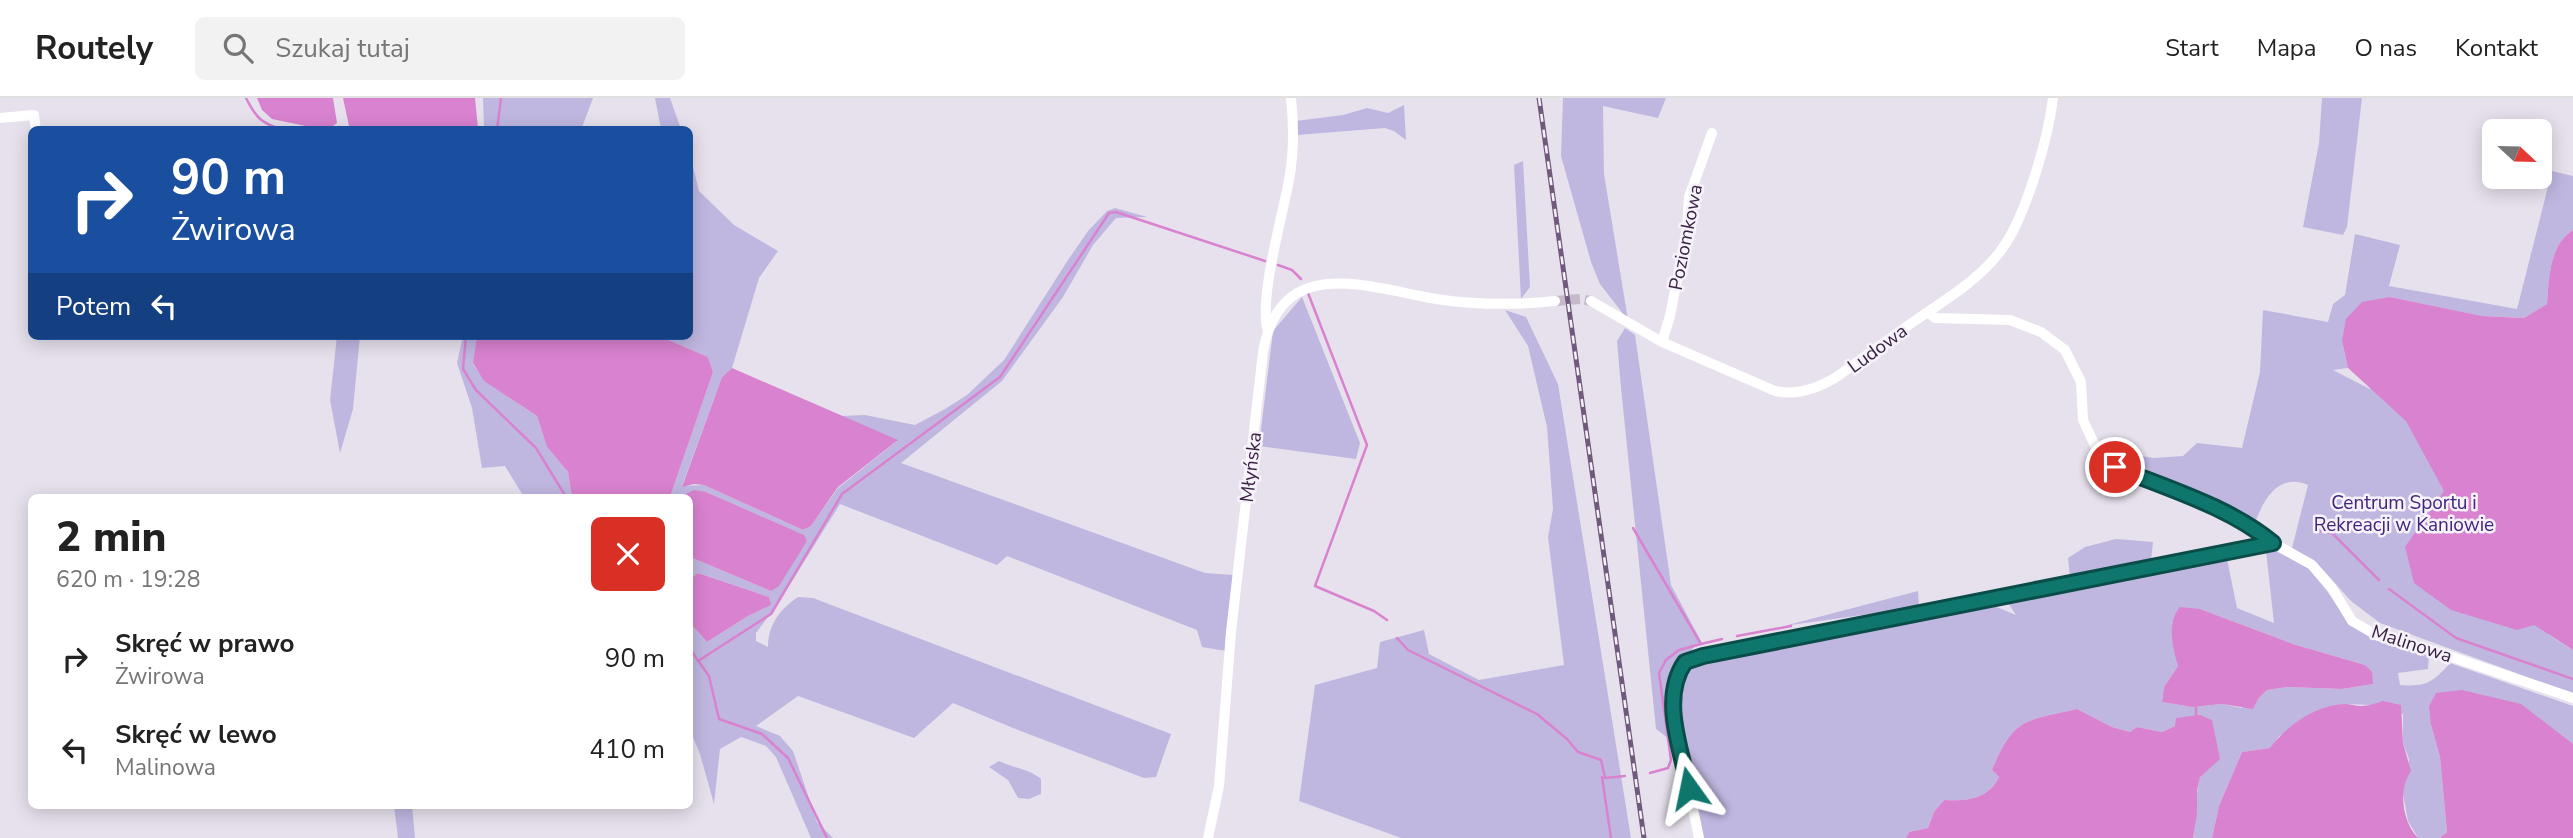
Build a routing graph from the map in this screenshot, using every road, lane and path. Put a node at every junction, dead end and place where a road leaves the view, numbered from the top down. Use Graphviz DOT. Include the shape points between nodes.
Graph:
graph roads {
  1 [pos="1291,98"];
  2 [pos="2053,98"];
  3 [pos="0,118"];
  4 [pos="36,126"];
  5 [pos="1712,134"];
  6 [pos="1555,301"];
  7 [pos="1591,302"];
  8 [pos="1928,312"];
  9 [pos="1268,331"];
  10 [pos="1662,342"];
  11 [pos="2273,543"];
  12 [pos="2573,698"];
  13 [pos="1208,838"];
  14 [pos="1699,838"];
  1 -- 9 [label="street, Młyńska" via="1294,140 1270,272"];
  2 -- 8 [label="street, Ludowa" via="2045,141 2009,239 1978,275"];
  3 -- 4 [label="street" via="34,114"];
  5 -- 10 [label="street, Poziomkowa" via="1689,197 1687,229"];
  6 -- 9 [label="street" via="1462,302 1347,284 1318,284 1293,295"];
  7 -- 10 [label="street, Ludowa"];
  8 -- 10 [label="street, Ludowa" via="1828,382 1795,393 1763,387"];
  8 -- 11 [label="street, Malinowa" via="1935,318 2010,320 2041,332 2065,350 2081,382 2083,420 2097,450 2115,467 2211,506"];
  9 -- 13 [label="street, Młyńska" via="1234,607 1219,786"];
  11 -- 12 [label="street, Malinowa" via="2312,565 2352,621 2378,636"];
  11 -- 14 [label="street" via="1685,662 1672,707"];
}
